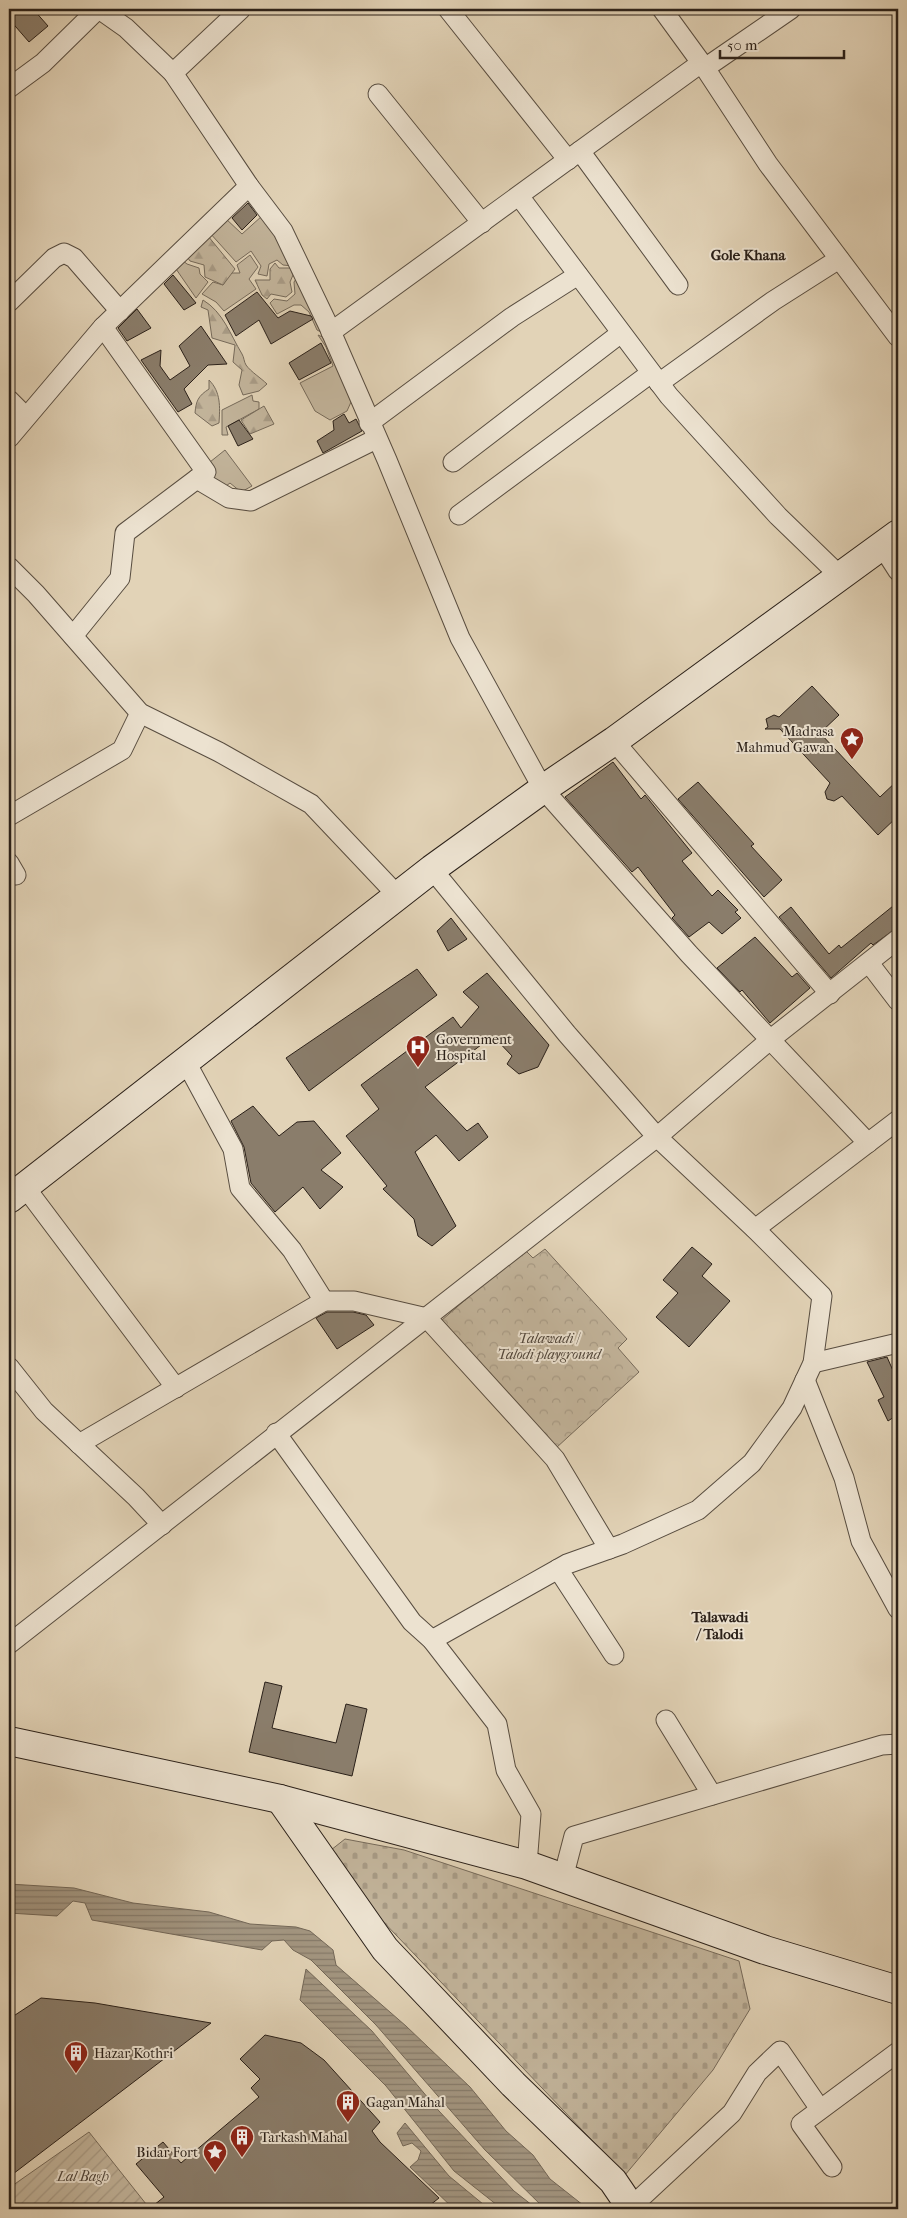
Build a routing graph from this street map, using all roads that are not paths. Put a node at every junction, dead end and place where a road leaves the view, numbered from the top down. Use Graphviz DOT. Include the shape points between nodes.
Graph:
graph roads {
  1 [pos="98,9"];
  2 [pos="241,9"];
  3 [pos="448,9"];
  4 [pos="662,9"];
  5 [pos="790,9"];
  6 [pos="703,65"];
  7 [pos="173,73"];
  8 [pos="9,88"];
  9 [pos="378,94"];
  10 [pos="574,155"];
  11 [pos="249,186"];
  12 [pos="519,196"];
  13 [pos="482,223"];
  14 [pos="839,259"];
  15 [pos="578,275"];
  16 [pos="678,285"];
  17 [pos="9,302"];
  18 [pos="120,311"];
  19 [pos="103,327"];
  20 [pos="331,332"];
  21 [pos="621,333"];
  22 [pos="898,338"];
  23 [pos="655,378"];
  24 [pos="9,400"];
  25 [pos="26,417"];
  26 [pos="373,431"];
  27 [pos="9,438"];
  28 [pos="453,462"];
  29 [pos="197,479"];
  30 [pos="460,515"];
  31 [pos="890,540"];
  32 [pos="9,567"];
  33 [pos="898,571"];
  34 [pos="840,576"];
  35 [pos="73,636"];
  36 [pos="140,713"];
  37 [pos="614,741"];
  38 [pos="543,789"];
  39 [pos="9,816"];
  40 [pos="432,869"];
  41 [pos="398,896"];
  42 [pos="898,938"];
  43 [pos="869,963"];
  44 [pos="830,994"];
  45 [pos="898,1001"];
  46 [pos="771,1039"];
  47 [pos="186,1062"];
  48 [pos="898,1120"];
  49 [pos="657,1137"];
  50 [pos="868,1143"];
  51 [pos="17,1193"];
  52 [pos="755,1229"];
  53 [pos="324,1301"];
  54 [pos="426,1318"];
  55 [pos="898,1343"];
  56 [pos="9,1367"];
  57 [pos="809,1371"];
  58 [pos="176,1388"];
  59 [pos="276,1433"];
  60 [pos="79,1444"];
  61 [pos="162,1525"];
  62 [pos="609,1549"];
  63 [pos="558,1569"];
  64 [pos="898,1610"];
  65 [pos="432,1640"];
  66 [pos="10,1642"];
  67 [pos="614,1655"];
  68 [pos="666,1720"];
  69 [pos="9,1741"];
  70 [pos="898,1744"];
  71 [pos="712,1795"];
  72 [pos="280,1799"];
  73 [pos="527,1865"];
  74 [pos="563,1878"];
  75 [pos="898,1990"];
  76 [pos="898,2052"];
  77 [pos="820,2109"];
  78 [pos="832,2167"];
  79 [pos="632,2208"];
  1 -- 7 [label="street" via="126,28"];
  1 -- 8 [label="street" via="43,63"];
  2 -- 7 [label="street"];
  3 -- 10 [label="street"];
  4 -- 6 [label="street"];
  5 -- 6 [label="street"];
  6 -- 10 [label="street"];
  6 -- 14 [label="street" via="768,164"];
  7 -- 11 [label="street"];
  9 -- 13 [label="street"];
  10 -- 12 [label="street"];
  10 -- 16 [label="street"];
  11 -- 18 [label="street"];
  11 -- 20 [label="street" via="283,231"];
  12 -- 13 [label="street"];
  12 -- 15 [label="street"];
  13 -- 20 [label="street"];
  14 -- 22 [label="street"];
  14 -- 23 [label="street"];
  15 -- 21 [label="street"];
  15 -- 26 [label="street" via="512,318"];
  17 -- 18 [label="street" via="54,258 64,253 74,258"];
  18 -- 19 [label="street"];
  19 -- 25 [label="street"];
  19 -- 29 [label="street" via="206,472"];
  20 -- 26 [label="street"];
  21 -- 23 [label="street"];
  21 -- 28 [label="street"];
  23 -- 30 [label="street"];
  23 -- 34 [label="street" via="778,516"];
  24 -- 25 [label="street"];
  25 -- 27 [label="street"];
  26 -- 29 [label="street" via="251,501 229,498"];
  26 -- 38 [label="street" via="460,638"];
  29 -- 35 [label="street" via="125,533 120,578"];
  31 -- 33 [label="street"];
  31 -- 34 [label="street"];
  32 -- 35 [label="street"];
  34 -- 37 [label="street"];
  35 -- 36 [label="street"];
  36 -- 39 [label="street" via="122,750"];
  36 -- 41 [label="street" via="219,752 311,804"];
  37 -- 38 [label="street"];
  37 -- 44 [label="street"];
  38 -- 40 [label="street"];
  38 -- 46 [label="street" via="689,954"];
  40 -- 41 [label="street"];
  40 -- 49 [label="street" via="567,1034"];
  41 -- 47 [label="street"];
  42 -- 43 [label="street"];
  43 -- 44 [label="street"];
  43 -- 45 [label="street"];
  44 -- 46 [label="street"];
  46 -- 49 [label="street"];
  46 -- 50 [label="street"];
  47 -- 51 [label="street"];
  47 -- 53 [label="street" via="233,1149 240,1188 292,1250"];
  48 -- 50 [label="street"];
  49 -- 52 [label="street"];
  49 -- 54 [label="street"];
  50 -- 52 [label="street"];
  51 -- 58 [label="street"];
  52 -- 57 [label="street" via="822,1296"];
  53 -- 54 [label="street" via="354,1301"];
  53 -- 58 [label="street"];
  54 -- 59 [label="street"];
  54 -- 62 [label="street" via="555,1458"];
  55 -- 57 [label="street"];
  56 -- 60 [label="street" via="44,1411"];
  57 -- 62 [label="street" via="792,1408 752,1463 698,1510"];
  57 -- 64 [label="street" via="861,1541"];
  58 -- 60 [label="street"];
  59 -- 61 [label="street"];
  59 -- 65 [label="street" via="412,1622"];
  60 -- 61 [label="street"];
  61 -- 66 [label="street"];
  62 -- 63 [label="street"];
  63 -- 65 [label="street"];
  63 -- 67 [label="street"];
  65 -- 73 [label="street" via="497,1724 506,1770 531,1814"];
  68 -- 71 [label="street"];
  69 -- 72 [label="street"];
  70 -- 71 [label="street" via="882,1745"];
  71 -- 74 [label="street" via="574,1836"];
  72 -- 73 [label="street"];
  72 -- 79 [label="street" via="385,1949 513,2084 613,2181"];
  73 -- 74 [label="street"];
  74 -- 75 [label="street" via="765,1950"];
  76 -- 77 [label="street"];
  77 -- 78 [label="street" via="801,2124"];
  77 -- 79 [label="street" via="780,2051 757,2073 732,2113"];
}
